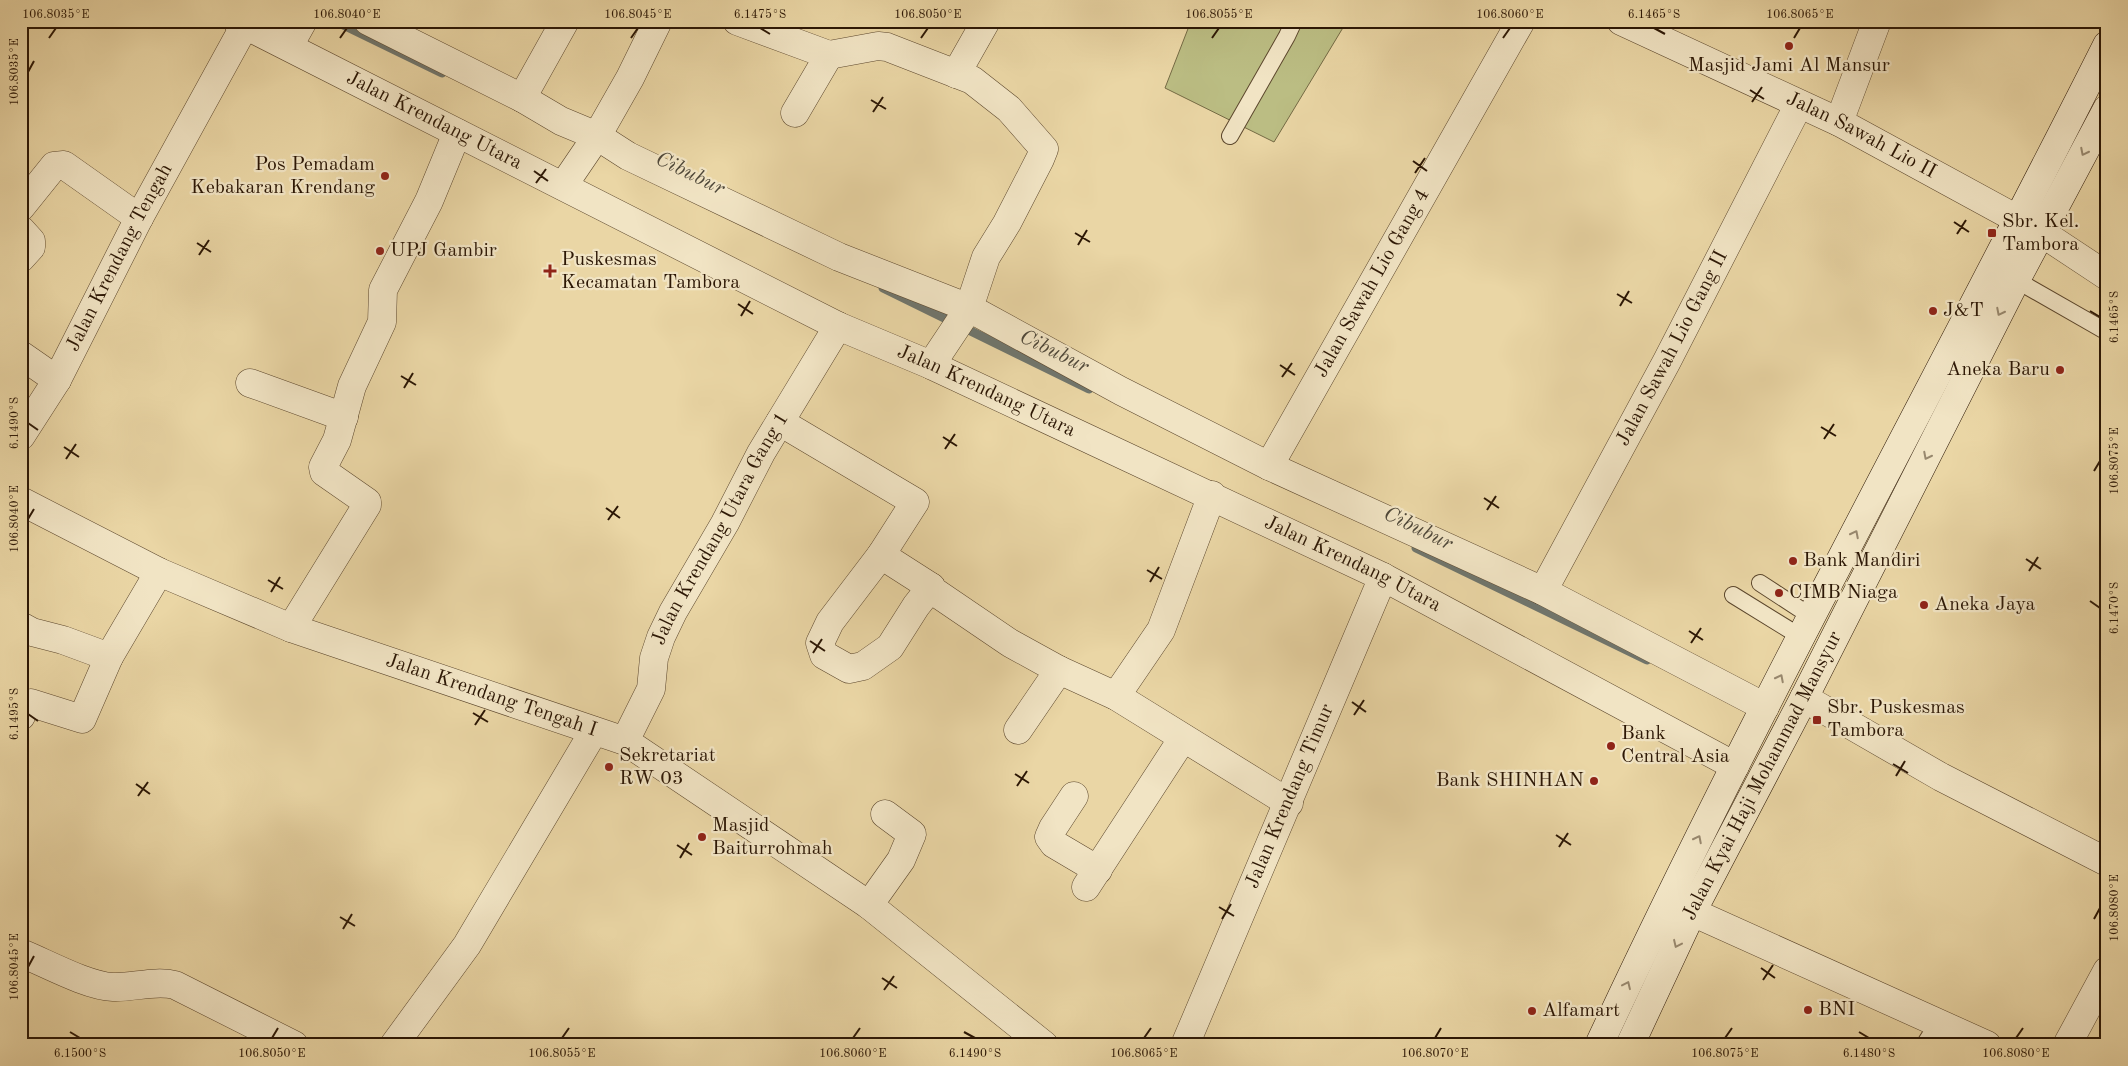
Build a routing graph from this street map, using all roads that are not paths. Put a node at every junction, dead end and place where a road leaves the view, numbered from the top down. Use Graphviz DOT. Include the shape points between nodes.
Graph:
graph roads {
  1 [pos="368,21"];
  2 [pos="565,21"];
  3 [pos="658,21"];
  4 [pos="737,21"];
  5 [pos="986,21"];
  6 [pos="1294,21"];
  7 [pos="1521,21"];
  8 [pos="1621,21"];
  9 [pos="1877,21"];
  10 [pos="241,23"];
  11 [pos="295,36"];
  12 [pos="2107,45"];
  13 [pos="829,56"];
  14 [pos="956,74"];
  15 [pos="522,98"];
  16 [pos="1799,104"];
  17 [pos="2107,109"];
  18 [pos="796,113"];
  19 [pos="1839,122"];
  20 [pos="457,133"];
  21 [pos="1230,136"];
  22 [pos="594,139"];
  23 [pos="567,180"];
  24 [pos="21,207"];
  25 [pos="139,218"];
  26 [pos="2019,220"];
  27 [pos="21,230"];
  28 [pos="2042,233"];
  29 [pos="21,258"];
  30 [pos="2005,274"];
  31 [pos="2107,276"];
  32 [pos="965,314"];
  33 [pos="838,326"];
  34 [pos="2107,332"];
  35 [pos="21,356"];
  36 [pos="935,359"];
  37 [pos="57,380"];
  38 [pos="250,383"];
  39 [pos="344,417"];
  40 [pos="780,422"];
  41 [pos="21,436"];
  42 [pos="1269,466"];
  43 [pos="1212,495"];
  44 [pos="21,501"];
  45 [pos="881,555"];
  46 [pos="159,572"];
  47 [pos="1383,577"];
  48 [pos="1760,583"];
  49 [pos="931,587"];
  50 [pos="1542,591"];
  51 [pos="1733,595"];
  52 [pos="21,626"];
  53 [pos="1806,627"];
  54 [pos="291,628"];
  55 [pos="109,657"];
  56 [pos="1059,670"];
  57 [pos="1116,696"];
  58 [pos="1804,698"];
  59 [pos="1765,708"];
  60 [pos="21,716"];
  61 [pos="1018,730"];
  62 [pos="594,731"];
  63 [pos="1183,738"];
  64 [pos="625,741"];
  65 [pos="1734,766"];
  66 [pos="1760,782"];
  67 [pos="1074,796"];
  68 [pos="1289,803"];
  69 [pos="885,814"];
  70 [pos="2107,862"];
  71 [pos="1666,901"];
  72 [pos="869,905"];
  73 [pos="1692,912"];
  74 [pos="21,953"];
  75 [pos="2107,971"];
  76 [pos="1943,1036"];
  77 [pos="294,1045"];
  78 [pos="394,1045"];
  79 [pos="1044,1045"];
  80 [pos="1185,1045"];
  81 [pos="1599,1045"];
  82 [pos="1630,1045"];
  83 [pos="1987,1045"];
  84 [pos="2067,1045"];
  1 -- 15 [label="street"];
  2 -- 15 [label="street"];
  3 -- 22 [label="street" via="630,78"];
  4 -- 13 [label="street"];
  5 -- 14 [label="street"];
  6 -- 21 [label="lane"];
  7 -- 42 [label="street, Jalan Sawah Lio Gang 4"];
  8 -- 16 [label="street, Jalan Sawah Lio II"];
  9 -- 19 [label="street"];
  10 -- 11 [label="street, Jalan Krendang Utara"];
  10 -- 25 [label="street, Jalan Krendang Tengah"];
  11 -- 20 [label="street, Jalan Krendang Utara"];
  12 -- 26 [label="street, Jalan Kyai Haji Mohammad Mansyur"];
  13 -- 14 [label="street" via="887,47"];
  13 -- 18 [label="street"];
  14 -- 32 [label="street" via="972,80 1009,109 1044,149 1007,224 986,257"];
  15 -- 22 [label="street"];
  16 -- 19 [label="street, Jalan Sawah Lio II"];
  16 -- 50 [label="street, Jalan Sawah Lio Gang II" via="1667,361"];
  17 -- 28 [label="street, Jalan Kyai Haji Mohammad Mansyur, one-way"];
  19 -- 26 [label="street, Jalan Sawah Lio II"];
  20 -- 23 [label="street, Jalan Krendang Utara"];
  20 -- 39 [label="street" via="429,201 383,290 382,322 352,386"];
  22 -- 23 [label="street"];
  22 -- 32 [label="street"];
  23 -- 33 [label="street, Jalan Krendang Utara"];
  24 -- 25 [label="street" via="59,164"];
  25 -- 37 [label="street, Jalan Krendang Tengah"];
  26 -- 28 [label="street, Jalan Sawah Lio II"];
  26 -- 30 [label="street, Jalan Kyai Haji Mohammad Mansyur"];
  27 -- 29 [label="street" via="31,241 31,247"];
  28 -- 30 [label="street, Jalan Kyai Haji Mohammad Mansyur"];
  28 -- 31 [label="street, Jalan Sawah Lio II"];
  30 -- 34 [label="lane"];
  53 -- 30 [label="street, Jalan Kyai Haji Mohammad Mansyur, one-way"];
  30 -- 58 [label="street, Jalan Kyai Haji Mohammad Mansyur, one-way"];
  32 -- 36 [label="street"];
  32 -- 42 [label="street"];
  33 -- 36 [label="street, Jalan Krendang Utara"];
  33 -- 40 [label="street, Jalan Krendang Utara Gang 1"];
  35 -- 37 [label="street"];
  36 -- 43 [label="street, Jalan Krendang Utara"];
  37 -- 41 [label="street, Jalan Krendang Tengah"];
  38 -- 39 [label="street"];
  39 -- 54 [label="street" via="323,470 367,505"];
  40 -- 45 [label="street" via="915,502"];
  40 -- 64 [label="street, Jalan Krendang Utara Gang 1" via="661,637 654,658 651,689"];
  42 -- 50 [label="street"];
  43 -- 47 [label="street, Jalan Krendang Utara"];
  43 -- 57 [label="street" via="1161,630"];
  44 -- 46 [label="street, Jalan Krendang Tengah I"];
  45 -- 49 [label="street"];
  45 -- 49 [label="street" via="830,622 820,643 824,655 849,670 863,666 890,647"];
  46 -- 54 [label="street, Jalan Krendang Tengah I"];
  46 -- 55 [label="street"];
  47 -- 65 [label="street, Jalan Krendang Utara"];
  47 -- 68 [label="street, Jalan Krendang Timur"];
  48 -- 53 [label="lane"];
  49 -- 56 [label="street" via="1010,643"];
  50 -- 59 [label="street"];
  51 -- 53 [label="lane"];
  52 -- 55 [label="street"];
  59 -- 53 [label="street, Jalan Kyai Haji Mohammad Mansyur, one-way"];
  54 -- 62 [label="street, Jalan Krendang Tengah I"];
  55 -- 60 [label="street" via="82,719 31,703"];
  56 -- 57 [label="street"];
  56 -- 61 [label="street"];
  57 -- 63 [label="street"];
  58 -- 66 [label="street, Jalan Kyai Haji Mohammad Mansyur"];
  58 -- 70 [label="street" via="1941,777"];
  59 -- 65 [label="street, Jalan Kyai Haji Mohammad Mansyur"];
  62 -- 64 [label="street, Jalan Krendang Tengah I"];
  62 -- 78 [label="street" via="467,945"];
  63 -- 67 [label="street" via="1092,879 1049,837"];
  63 -- 68 [label="street"];
  64 -- 72 [label="street, Jalan Krendang Tengah I"];
  65 -- 66 [label="street, Jalan Krendang Utara"];
  71 -- 65 [label="street, Jalan Kyai Haji Mohammad Mansyur, one-way"];
  66 -- 73 [label="street, Jalan Kyai Haji Mohammad Mansyur"];
  68 -- 80 [label="street, Jalan Krendang Timur"];
  69 -- 72 [label="street" via="912,834 901,860"];
  71 -- 73 [label="street"];
  81 -- 71 [label="street, Jalan Kyai Haji Mohammad Mansyur, one-way"];
  72 -- 79 [label="street, Jalan Krendang Tengah I"];
  73 -- 76 [label="street"];
  73 -- 82 [label="street, Jalan Kyai Haji Mohammad Mansyur, one-way"];
  74 -- 77 [label="street" via="112,987 164,982 174,985"];
  75 -- 84 [label="street"];
  76 -- 83 [label="street"];
}
